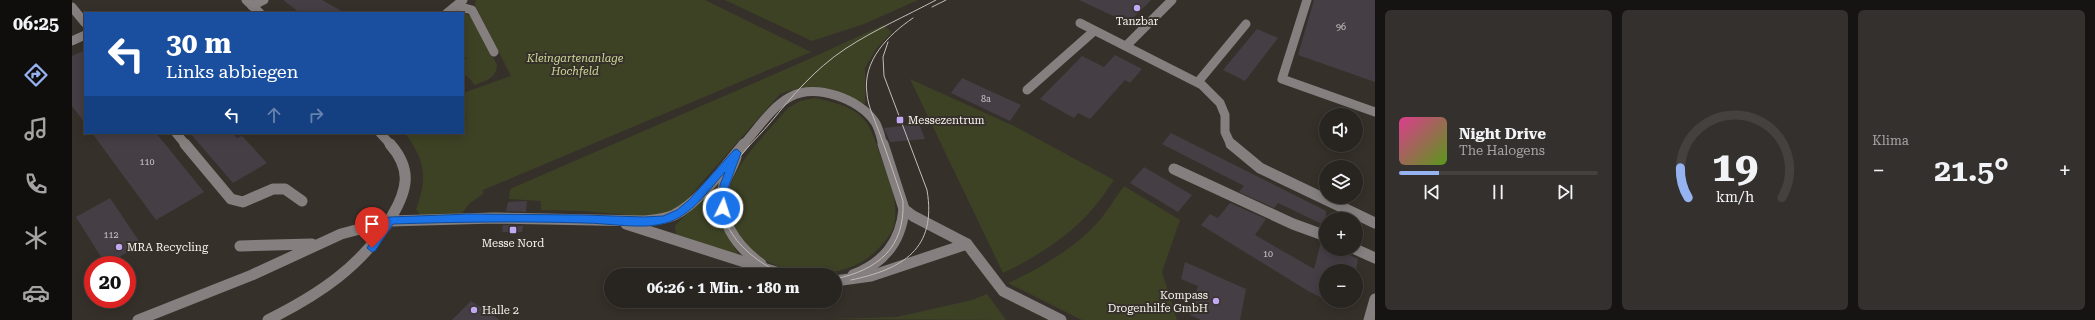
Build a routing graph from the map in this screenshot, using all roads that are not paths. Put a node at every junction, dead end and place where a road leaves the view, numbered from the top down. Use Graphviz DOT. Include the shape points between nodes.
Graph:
graph roads {
  1 [pos="264,0"];
  2 [pos="1172,0"];
  3 [pos="1307,0"];
  4 [pos="248,2"];
  5 [pos="460,3"];
  6 [pos="72,7"];
  7 [pos="259,12"];
  8 [pos="448,12"];
  9 [pos="84,22"];
  10 [pos="1080,23"];
  11 [pos="1246,24"];
  12 [pos="1094,31"];
  13 [pos="84,35"];
  14 [pos="72,41"];
  15 [pos="1129,48"];
  16 [pos="494,52"];
  17 [pos="1198,82"];
  18 [pos="1027,90"];
  19 [pos="1375,112"];
  20 [pos="177,134"];
  21 [pos="381,134"];
  22 [pos="737,153"];
  23 [pos="1174,169"];
  24 [pos="302,202"];
  25 [pos="904,209"];
  26 [pos="390,220"];
  27 [pos="613,220"];
  28 [pos="1375,223"];
  29 [pos="1319,233"];
  30 [pos="316,244"];
  31 [pos="967,244"];
  32 [pos="240,246"];
  33 [pos="1363,253"];
  34 [pos="1375,258"];
  35 [pos="764,268"];
  36 [pos="770,268"];
  37 [pos="842,278"];
  38 [pos="842,279"];
  39 [pos="1375,299"];
  40 [pos="138,320"];
  41 [pos="268,320"];
  42 [pos="1061,320"];
  43 [pos="1369,320"];
  1 -- 4 [label="street"];
  2 -- 15 [label="street"];
  3 -- 19 [label="street" via="1282,79"];
  4 -- 7 [label="street"];
  5 -- 8 [label="street"];
  5 -- 16 [label="street" via="472,10"];
  6 -- 9 [label="street"];
  10 -- 12 [label="street"];
  11 -- 17 [label="street"];
  12 -- 15 [label="street"];
  12 -- 18 [label="street"];
  13 -- 14 [label="street"];
  15 -- 17 [label="street"];
  17 -- 28 [label="street" via="1220,103 1225,115 1226,132 1231,144 1241,155 1260,168"];
  20 -- 24 [label="street" via="230,198 243,202 273,189 285,189"];
  21 -- 26 [label="street" via="403,163 406,176 403,194"];
  22 -- 25 [label="street" via="779,105 793,95 818,93 846,100 869,114 876,123"];
  22 -- 27 [label="street" via="680,213 664,220"];
  22 -- 36 [label="street" via="723,193 726,222 742,249"];
  23 -- 29 [label="street"];
  25 -- 31 [label="street"];
  25 -- 37 [label="street" via="898,239 885,256 862,272"];
  26 -- 27 [label="street"];
  26 -- 30 [label="street"];
  26 -- 41 [label="street" via="372,248 359,261 291,310"];
  27 -- 35 [label="street"];
  30 -- 32 [label="street"];
  30 -- 40 [label="street" via="252,275"];
  31 -- 38 [label="street" via="871,276"];
  31 -- 42 [label="street" via="1003,291"];
  33 -- 34 [label="street"];
  39 -- 43 [label="street"];
}
